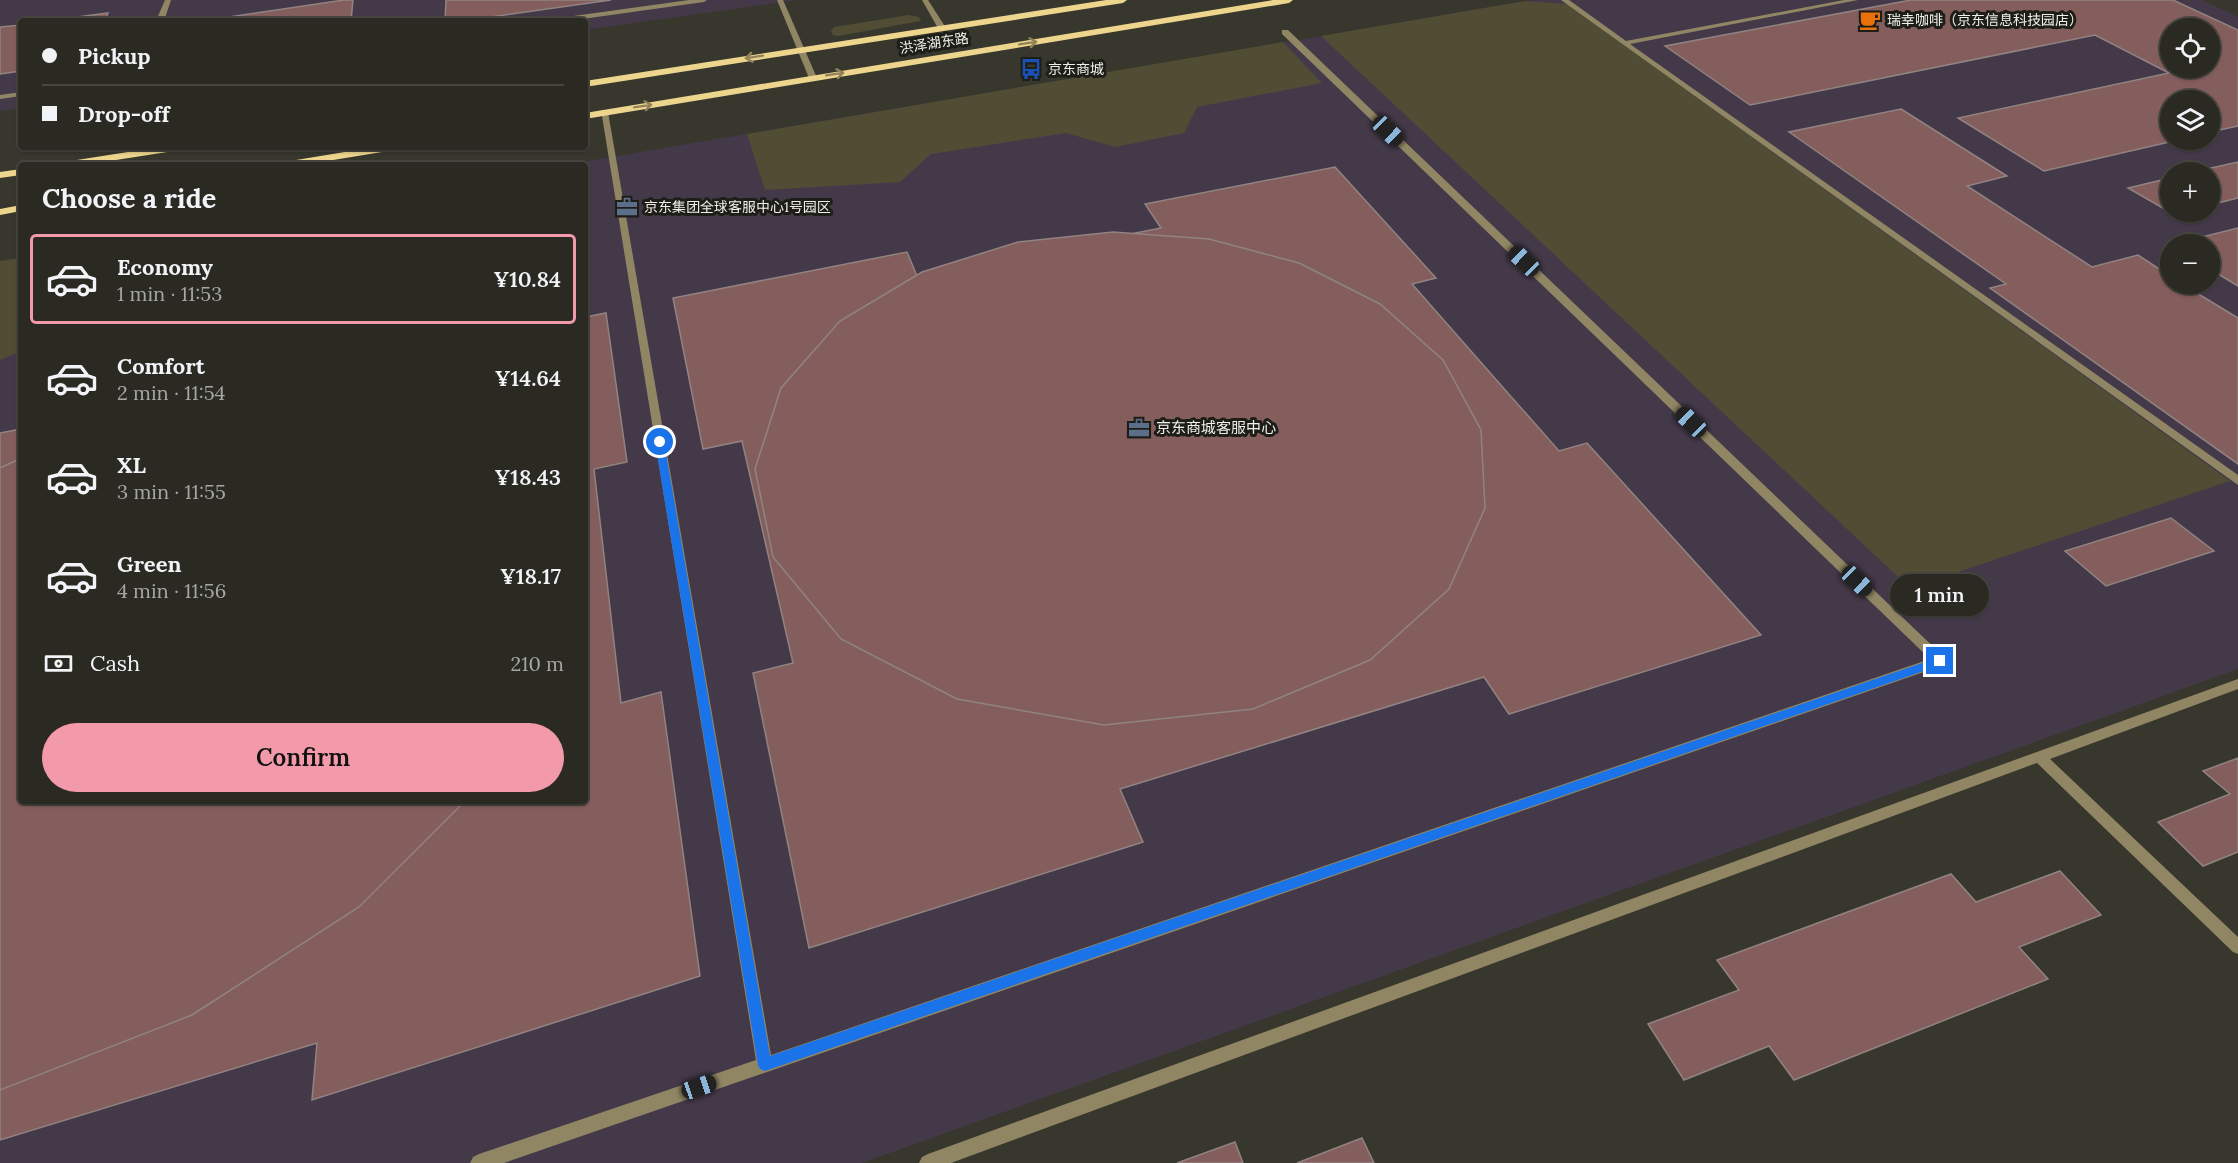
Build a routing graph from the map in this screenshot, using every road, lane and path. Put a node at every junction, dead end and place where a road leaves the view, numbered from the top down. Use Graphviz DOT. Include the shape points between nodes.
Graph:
graph roads {
  1 [pos="168,0"];
  2 [pos="704,0"];
  3 [pos="780,0"];
  4 [pos="926,0"];
  5 [pos="1123,0"];
  6 [pos="1289,0"];
  7 [pos="1564,0"];
  8 [pos="1855,0"];
  9 [pos="161,18"];
  10 [pos="574,18"];
  11 [pos="942,28"];
  12 [pos="1285,32"];
  13 [pos="1624,43"];
  14 [pos="801,50"];
  15 [pos="813,78"];
  16 [pos="588,84"];
  17 [pos="18,94"];
  18 [pos="0,97"];
  19 [pos="604,112"];
  20 [pos="588,115"];
  21 [pos="161,150"];
  22 [pos="376,150"];
  23 [pos="83,162"];
  24 [pos="302,162"];
  25 [pos="18,172"];
  26 [pos="0,175"];
  27 [pos="18,209"];
  28 [pos="0,212"];
  29 [pos="2238,481"];
  30 [pos="2238,684"];
  31 [pos="2039,757"];
  32 [pos="2238,947"];
  33 [pos="765,1065"];
  34 [pos="479,1163"];
  35 [pos="928,1163"];
  1 -- 9 [label="lane"];
  2 -- 10 [label="lane"];
  3 -- 14 [label="lane"];
  4 -- 11 [label="lane"];
  5 -- 11 [label="main road, 洪泽湖东路"];
  15 -- 6 [label="main road, 洪泽湖东路, one-way"];
  7 -- 13 [label="lane"];
  8 -- 13 [label="lane"];
  11 -- 14 [label="main road, 洪泽湖东路"];
  12 -- 33 [label="lane" via="1940,661"];
  13 -- 29 [label="lane"];
  14 -- 15 [label="lane"];
  14 -- 16 [label="main road, 洪泽湖东路, one-way"];
  19 -- 15 [label="main road, 洪泽湖东路, one-way"];
  17 -- 18 [label="lane"];
  19 -- 20 [label="main road, 洪泽湖东路"];
  19 -- 33 [label="lane"];
  21 -- 23 [label="main road"];
  22 -- 24 [label="main road"];
  25 -- 26 [label="main road"];
  27 -- 28 [label="main road"];
  30 -- 31 [label="lane"];
  31 -- 32 [label="lane"];
  31 -- 35 [label="lane"];
  33 -- 34 [label="lane"];
}
